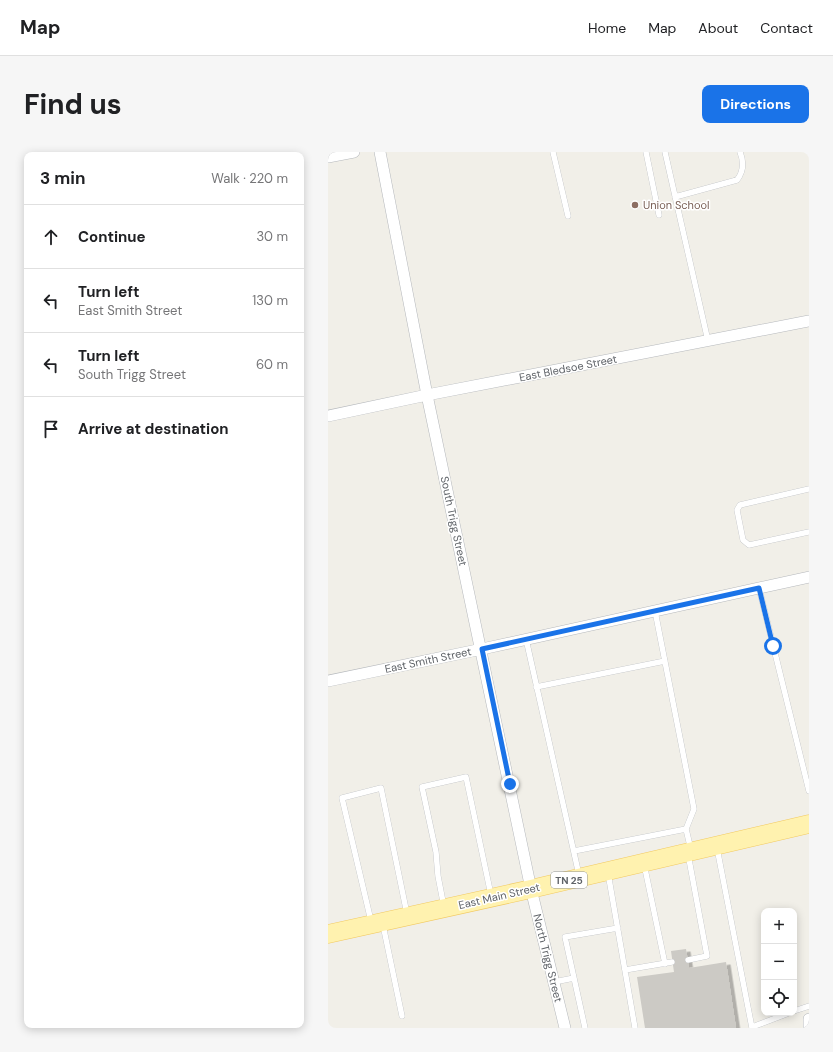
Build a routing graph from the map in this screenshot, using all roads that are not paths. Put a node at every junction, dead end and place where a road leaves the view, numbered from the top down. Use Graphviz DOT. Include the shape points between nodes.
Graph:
graph roads {
  1 [pos="354,152"];
  2 [pos="380,152"];
  3 [pos="553,152"];
  4 [pos="646,152"];
  5 [pos="665,152"];
  6 [pos="740,152"];
  7 [pos="328,158"];
  8 [pos="675,197"];
  9 [pos="659,215"];
  10 [pos="568,216"];
  11 [pos="809,321"];
  12 [pos="708,341"];
  13 [pos="427,395"];
  14 [pos="328,416"];
  15 [pos="809,489"];
  16 [pos="809,532"];
  17 [pos="809,577"];
  18 [pos="759,588"];
  19 [pos="655,610"];
  20 [pos="526,639"];
  21 [pos="482,649"];
  22 [pos="665,661"];
  23 [pos="328,681"];
  24 [pos="536,686"];
  25 [pos="809,791"];
  26 [pos="809,824"];
  27 [pos="686,830"];
  28 [pos="717,846"];
  29 [pos="574,851"];
  30 [pos="690,852"];
  31 [pos="644,862"];
  32 [pos="607,871"];
  33 [pos="580,877"];
  34 [pos="531,889"];
  35 [pos="491,898"];
  36 [pos="444,908"];
  37 [pos="408,916"];
  38 [pos="377,923"];
  39 [pos="618,928"];
  40 [pos="328,934"];
  41 [pos="688,960"];
  42 [pos="672,962"];
  43 [pos="664,964"];
  44 [pos="625,970"];
  45 [pos="574,978"];
  46 [pos="554,982"];
  47 [pos="809,1006"];
  48 [pos="797,1010"];
  49 [pos="402,1016"];
  50 [pos="782,1016"];
  51 [pos="809,1019"];
  52 [pos="809,1026"];
  53 [pos="752,1027"];
  54 [pos="565,1028"];
  55 [pos="585,1028"];
  56 [pos="635,1028"];
  1 -- 7 [label="street"];
  2 -- 13 [label="street, South Trigg Street"];
  3 -- 10 [label="lane"];
  4 -- 9 [label="lane"];
  5 -- 8 [label="lane"];
  6 -- 8 [label="lane" via="743,159 742,173 737,180"];
  8 -- 12 [label="lane"];
  11 -- 12 [label="street, East Bledsoe Street"];
  12 -- 13 [label="street, East Bledsoe Street"];
  13 -- 14 [label="street, East Bledsoe Street"];
  13 -- 21 [label="street, South Trigg Street"];
  15 -- 16 [label="lane" via="740,505 737,510 743,540 750,545"];
  17 -- 18 [label="street, East Smith Street"];
  18 -- 19 [label="street, East Smith Street"];
  18 -- 25 [label="lane"];
  19 -- 20 [label="street, East Smith Street"];
  19 -- 22 [label="lane"];
  20 -- 21 [label="street, East Smith Street"];
  20 -- 24 [label="lane"];
  21 -- 23 [label="street, East Smith Street"];
  21 -- 34 [label="street, South Trigg Street"];
  22 -- 24 [label="lane"];
  22 -- 27 [label="lane" via="694,809"];
  24 -- 29 [label="lane"];
  26 -- 28 [label="main road, East Main Street / TN 25"];
  27 -- 29 [label="lane"];
  27 -- 30 [label="lane"];
  28 -- 30 [label="main road, East Main Street / TN 25"];
  28 -- 53 [label="lane"];
  29 -- 33 [label="lane"];
  30 -- 31 [label="main road, East Main Street / TN 25"];
  30 -- 41 [label="lane" via="707,956"];
  31 -- 32 [label="main road, East Main Street / TN 25"];
  31 -- 43 [label="lane"];
  32 -- 33 [label="main road, East Main Street / TN 25"];
  32 -- 39 [label="lane"];
  33 -- 34 [label="main road, East Main Street / TN 25"];
  34 -- 35 [label="main road, East Main Street / TN 25"];
  34 -- 46 [label="street, North Trigg Street"];
  35 -- 36 [label="main road, East Main Street / TN 25"];
  35 -- 36 [label="lane" via="466,778 422,787 436,852"];
  36 -- 37 [label="main road, East Main Street / TN 25"];
  37 -- 38 [label="main road, East Main Street / TN 25"];
  37 -- 38 [label="lane" via="381,788 342,798"];
  38 -- 40 [label="main road, East Main Street / TN 25"];
  38 -- 49 [label="lane"];
  39 -- 44 [label="lane"];
  39 -- 45 [label="lane" via="565,938"];
  42 -- 43 [label="lane"];
  43 -- 44 [label="lane"];
  44 -- 56 [label="lane"];
  45 -- 46 [label="lane"];
  45 -- 55 [label="lane"];
  46 -- 54 [label="street, North Trigg Street"];
  47 -- 48 [label="lane"];
  50 -- 53 [label="lane"];
  51 -- 52 [label="street"];
}
